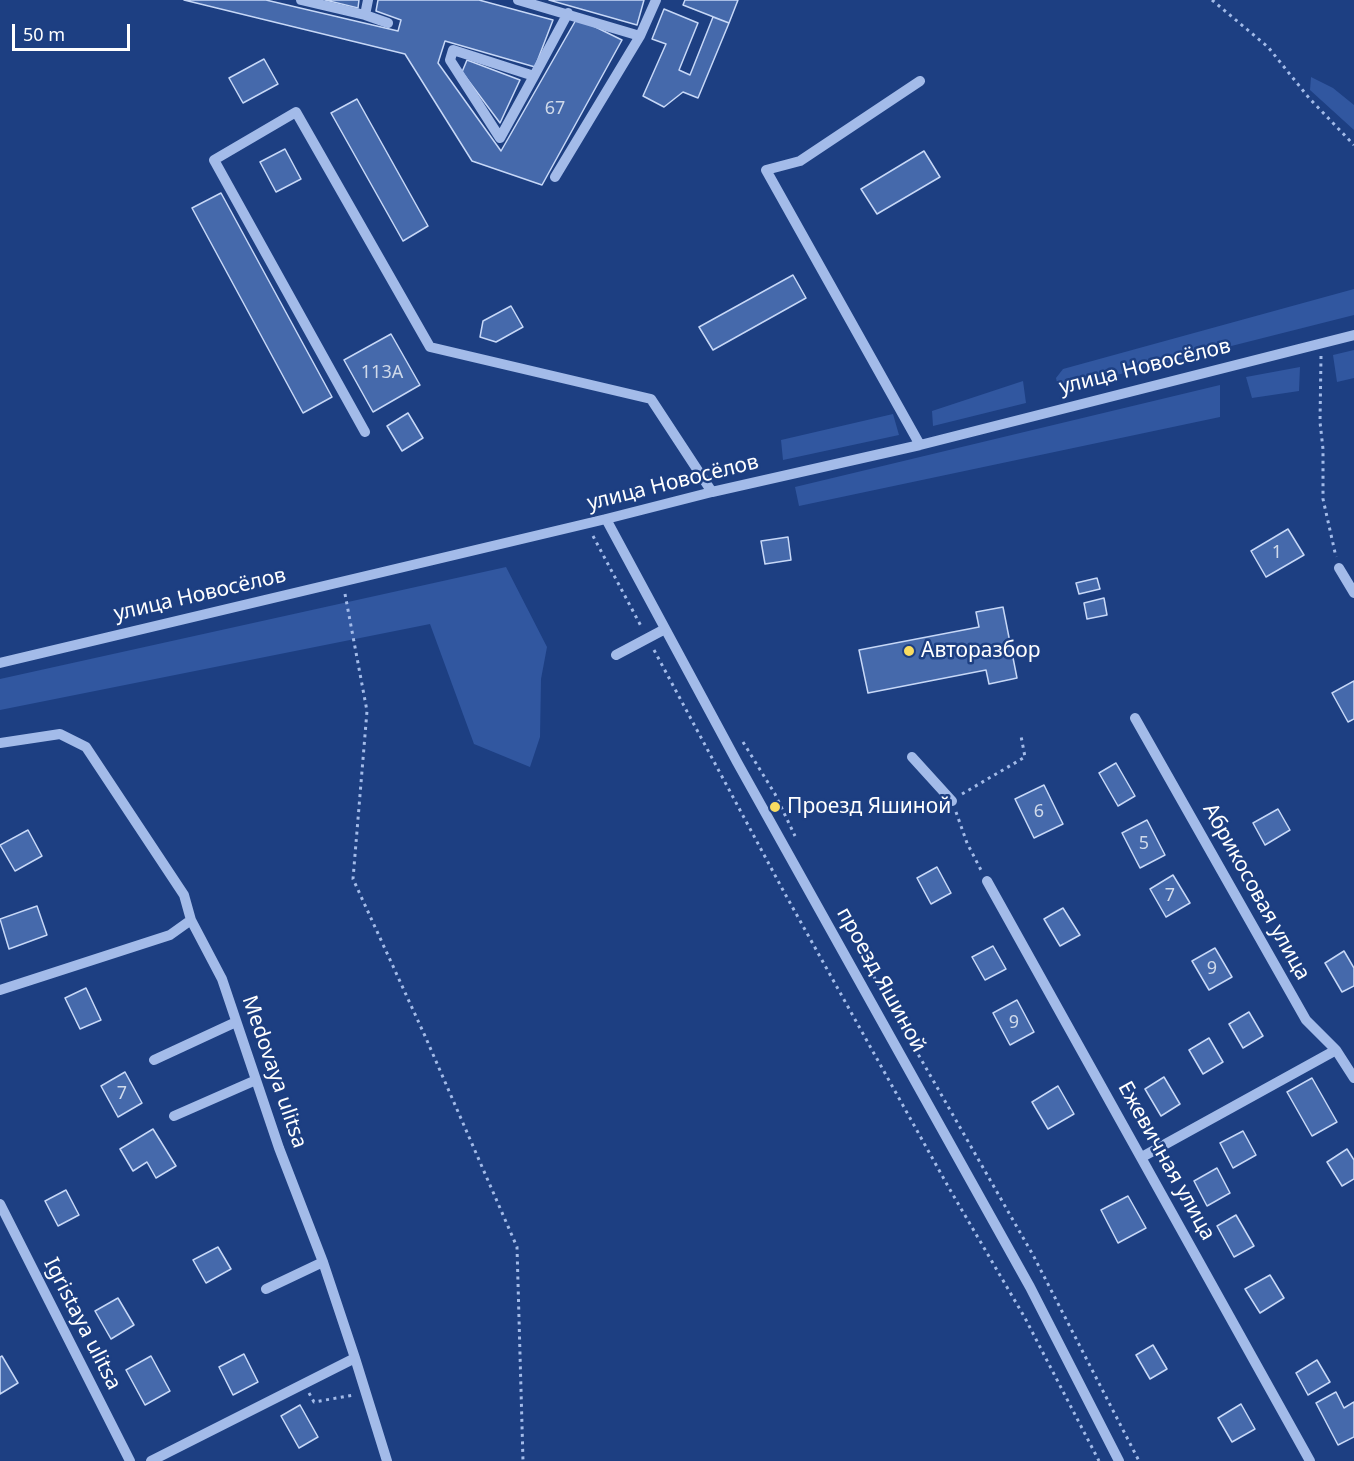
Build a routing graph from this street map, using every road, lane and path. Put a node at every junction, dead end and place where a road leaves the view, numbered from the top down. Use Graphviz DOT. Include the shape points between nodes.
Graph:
graph roads {
  1 [pos="301,0"];
  2 [pos="368,0"];
  3 [pos="518,0"];
  4 [pos="656,0"];
  5 [pos="1212,0"];
  6 [pos="567,13"];
  7 [pos="365,15"];
  8 [pos="388,23"];
  9 [pos="640,36"];
  10 [pos="534,76"];
  11 [pos="920,81"];
  12 [pos="1354,145"];
  13 [pos="555,177"];
  14 [pos="1354,334"];
  15 [pos="1321,342"];
  16 [pos="365,432"];
  17 [pos="920,445"];
  18 [pos="712,492"];
  19 [pos="606,519"];
  20 [pos="586,524"];
  21 [pos="608,554"];
  22 [pos="604,556"];
  23 [pos="1339,568"];
  24 [pos="343,580"];
  25 [pos="1354,594"];
  26 [pos="665,629"];
  27 [pos="644,632"];
  28 [pos="651,645"];
  29 [pos="616,655"];
  30 [pos="0,663"];
  31 [pos="1136,718"];
  32 [pos="738,732"];
  33 [pos="1021,736"];
  34 [pos="0,743"];
  35 [pos="912,757"];
  36 [pos="952,801"];
  37 [pos="800,846"];
  38 [pos="987,881"];
  39 [pos="191,920"];
  40 [pos="866,964"];
  41 [pos="0,990"];
  42 [pos="236,1022"];
  43 [pos="1336,1050"];
  44 [pos="154,1060"];
  45 [pos="1354,1078"];
  46 [pos="256,1080"];
  47 [pos="174,1116"];
  48 [pos="1142,1157"];
  49 [pos="0,1204"];
  50 [pos="323,1262"];
  51 [pos="266,1289"];
  52 [pos="355,1358"];
  53 [pos="305,1383"];
  54 [pos="366,1393"];
  55 [pos="130,1461"];
  56 [pos="151,1461"];
  57 [pos="387,1461"];
  58 [pos="523,1461"];
  59 [pos="1099,1461"];
  60 [pos="1119,1461"];
  61 [pos="1139,1461"];
  62 [pos="1310,1461"];
  1 -- 7 [label="street"];
  2 -- 7 [label="street"];
  3 -- 6 [label="street"];
  4 -- 9 [label="street"];
  5 -- 12 [label="path" via="1268,47"];
  6 -- 9 [label="street"];
  6 -- 10 [label="street"];
  7 -- 8 [label="street"];
  9 -- 13 [label="street"];
  10 -- 10 [label="street" via="500,138 450,60 453,50"];
  11 -- 17 [label="street" via="800,161 766,170"];
  14 -- 15 [label="street, улица Новосёлов"];
  15 -- 17 [label="street, улица Новосёлов"];
  15 -- 23 [label="path" via="1323,499"];
  16 -- 18 [label="street" via="214,160 296,112 430,347 651,399"];
  17 -- 18 [label="street, улица Новосёлов"];
  18 -- 19 [label="street, улица Новосёлов"];
  19 -- 20 [label="street, улица Новосёлов"];
  19 -- 26 [label="street, проезд Яшиной"];
  20 -- 22 [label="path"];
  20 -- 24 [label="street, улица Новосёлов"];
  21 -- 22 [label="path"];
  22 -- 27 [label="path"];
  23 -- 25 [label="street"];
  24 -- 30 [label="street, улица Новосёлов"];
  24 -- 58 [label="path" via="367,711 353,879 517,1247"];
  26 -- 29 [label="street"];
  26 -- 60 [label="street, проезд Яшиной" via="1030,1287"];
  28 -- 59 [label="path" via="823,963 1024,1318"];
  31 -- 43 [label="street, Абрикосовая улица" via="1306,1020"];
  32 -- 37 [label="path"];
  33 -- 36 [label="path" via="1024,756"];
  34 -- 39 [label="street, Medovaya ulitsa" via="60,734 86,747 184,895"];
  35 -- 36 [label="street"];
  36 -- 38 [label="path" via="967,843"];
  38 -- 48 [label="street, Ежевичная улица"];
  39 -- 41 [label="street" via="170,935"];
  39 -- 42 [label="street, Medovaya ulitsa" via="222,979"];
  40 -- 61 [label="path" via="1033,1255"];
  42 -- 44 [label="street"];
  42 -- 46 [label="street, Medovaya ulitsa"];
  43 -- 45 [label="street, Абрикосовая улица"];
  43 -- 48 [label="street"];
  46 -- 47 [label="street"];
  46 -- 50 [label="street, Medovaya ulitsa"];
  48 -- 62 [label="street, Ежевичная улица"];
  49 -- 55 [label="street, Igristaya ulitsa"];
  50 -- 51 [label="street"];
  50 -- 52 [label="street, Medovaya ulitsa"];
  52 -- 53 [label="street"];
  52 -- 54 [label="street, Medovaya ulitsa"];
  53 -- 54 [label="path" via="314,1402"];
  53 -- 56 [label="street"];
  54 -- 57 [label="street, Medovaya ulitsa"];
}
